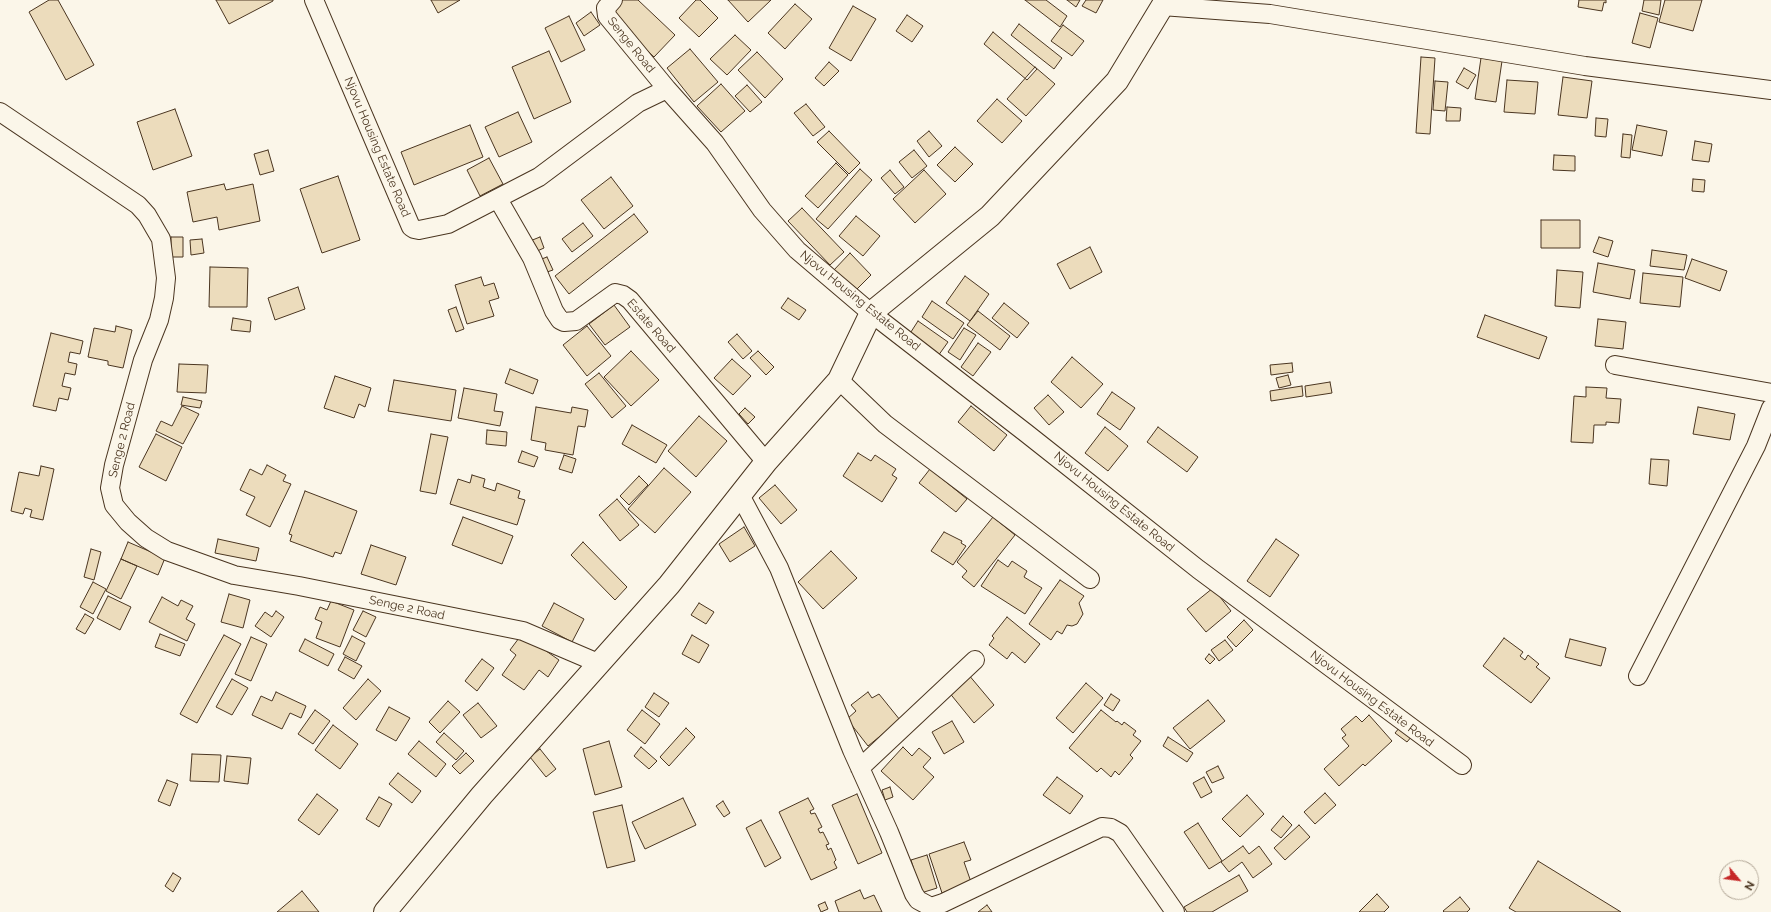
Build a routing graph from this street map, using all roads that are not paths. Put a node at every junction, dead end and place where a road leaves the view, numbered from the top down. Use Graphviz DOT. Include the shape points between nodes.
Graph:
graph roads {
  1 [pos="314,0"];
  2 [pos="613,0"];
  3 [pos="1164,3"];
  4 [pos="667,89"];
  5 [pos="1771,90"];
  6 [pos="0,112"];
  7 [pos="498,200"];
  8 [pos="871,314"];
  9 [pos="1615,366"];
  10 [pos="839,380"];
  11 [pos="1771,392"];
  12 [pos="1771,408"];
  13 [pos="766,462"];
  14 [pos="740,495"];
  15 [pos="1090,579"];
  16 [pos="975,660"];
  17 [pos="598,663"];
  18 [pos="1638,676"];
  19 [pos="1462,766"];
  20 [pos="860,768"];
  21 [pos="385,912"];
  22 [pos="1175,912"];
  1 -- 7 [label="street, Njovu Housing Estate Road" via="411,227 419,230 448,224"];
  2 -- 4 [label="street, Senge Road" via="606,8 607,16"];
  3 -- 5 [label="street" via="1270,14 1585,66"];
  3 -- 8 [label="street" via="1117,81 990,216"];
  4 -- 7 [label="street, Njovu Housing Estate Road" via="638,103 539,177"];
  4 -- 8 [label="street, Njovu Housing Estate Road" via="715,143 762,210 797,250"];
  6 -- 17 [label="street, Senge 2 Road" via="138,205 161,239 166,278 164,298 159,320 143,360 110,488 114,505 128,522 146,538 167,551 234,575 523,631"];
  7 -- 13 [label="street, Estate Road" via="532,258 560,320 576,321 615,293 623,295 630,300"];
  8 -- 10 [label="street"];
  8 -- 19 [label="street, Njovu Housing Estate Road" via="1198,569"];
  9 -- 11 [label="street"];
  10 -- 13 [label="street"];
  10 -- 15 [label="street" via="885,424"];
  12 -- 18 [label="street" via="1756,446"];
  13 -- 14 [label="street"];
  14 -- 17 [label="street" via="669,585"];
  14 -- 20 [label="street" via="779,568"];
  16 -- 20 [label="street"];
  17 -- 21 [label="street" via="482,795"];
  20 -- 22 [label="street" via="914,894 923,904 931,907 943,903 1102,827 1120,833"];
}
